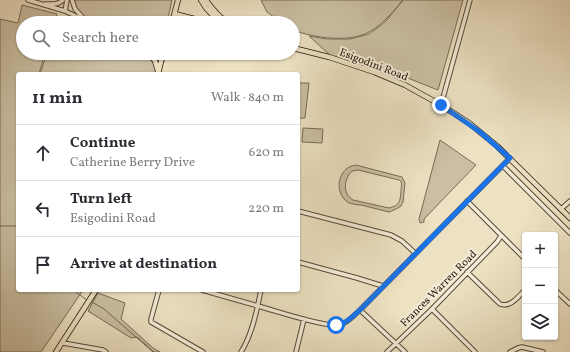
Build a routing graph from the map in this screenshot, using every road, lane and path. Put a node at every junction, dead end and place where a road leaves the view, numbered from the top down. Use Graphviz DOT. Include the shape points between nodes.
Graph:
graph roads {
  1 [pos="28,0"];
  2 [pos="63,0"];
  3 [pos="67,0"];
  4 [pos="72,0"];
  5 [pos="178,0"];
  6 [pos="201,0"];
  7 [pos="206,0"];
  8 [pos="470,0"];
  9 [pos="42,4"];
  10 [pos="65,11"];
  11 [pos="175,14"];
  12 [pos="75,16"];
  13 [pos="82,16"];
  14 [pos="183,16"];
  15 [pos="213,16"];
  16 [pos="219,16"];
  17 [pos="300,50"];
  18 [pos="154,60"];
  19 [pos="162,60"];
  20 [pos="158,72"];
  21 [pos="158,72"];
  22 [pos="441,105"];
  23 [pos="510,158"];
  24 [pos="503,166"];
  25 [pos="466,201"];
  26 [pos="569,203"];
  27 [pos="561,209"];
  28 [pos="300,212"];
  29 [pos="570,218"];
  30 [pos="570,233"];
  31 [pos="500,236"];
  32 [pos="415,253"];
  33 [pos="522,256"];
  34 [pos="300,263"];
  35 [pos="467,272"];
  36 [pos="383,286"];
  37 [pos="95,292"];
  38 [pos="158,292"];
  39 [pos="209,292"];
  40 [pos="262,292"];
  41 [pos="522,293"];
  42 [pos="558,293"];
  43 [pos="570,304"];
  44 [pos="258,306"];
  45 [pos="432,309"];
  46 [pos="360,310"];
  47 [pos="304,319"];
  48 [pos="63,343"];
  49 [pos="396,343"];
  50 [pos="104,351"];
  51 [pos="56,352"];
  52 [pos="203,352"];
  53 [pos="241,352"];
  54 [pos="296,352"];
  55 [pos="387,352"];
  56 [pos="405,352"];
  57 [pos="475,352"];
  58 [pos="510,352"];
  59 [pos="543,352"];
  1 -- 9 [label="street"];
  2 -- 9 [label="street" via="56,4"];
  3 -- 10 [label="street"];
  4 -- 13 [label="street" via="75,9"];
  5 -- 11 [label="main road"];
  6 -- 15 [label="main road"];
  7 -- 16 [label="main road"];
  8 -- 22 [label="street"];
  9 -- 10 [label="street"];
  10 -- 12 [label="street"];
  11 -- 14 [label="main road"];
  17 -- 22 [label="main road, Esigodini Road" via="374,72 405,85"];
  18 -- 21 [label="main road"];
  19 -- 20 [label="main road"];
  22 -- 23 [label="main road, Esigodini Road" via="480,132"];
  23 -- 24 [label="street"];
  23 -- 27 [label="main road, Esigodini Road"];
  24 -- 25 [label="street"];
  24 -- 30 [label="street"];
  25 -- 31 [label="street"];
  25 -- 32 [label="street"];
  26 -- 27 [label="street"];
  27 -- 29 [label="main road, Esigodini Road"];
  28 -- 32 [label="street" via="392,235"];
  31 -- 33 [label="street"];
  31 -- 35 [label="street, Frances Warren Road"];
  32 -- 36 [label="street"];
  34 -- 36 [label="street"];
  35 -- 41 [label="street" via="502,305 508,305"];
  35 -- 45 [label="street, Frances Warren Road"];
  36 -- 46 [label="street"];
  37 -- 48 [label="main road"];
  38 -- 52 [label="street" via="151,322"];
  39 -- 44 [label="street"];
  40 -- 44 [label="street"];
  42 -- 43 [label="street"];
  44 -- 47 [label="street"];
  44 -- 53 [label="street"];
  45 -- 49 [label="street, Frances Warren Road"];
  45 -- 57 [label="street"];
  46 -- 47 [label="street" via="347,322 339,325"];
  46 -- 49 [label="street"];
  47 -- 54 [label="street"];
  48 -- 50 [label="street"];
  48 -- 51 [label="main road"];
  49 -- 55 [label="street, Frances Warren Road"];
  49 -- 56 [label="street"];
  58 -- 59 [label="street" via="522,347"];
}
